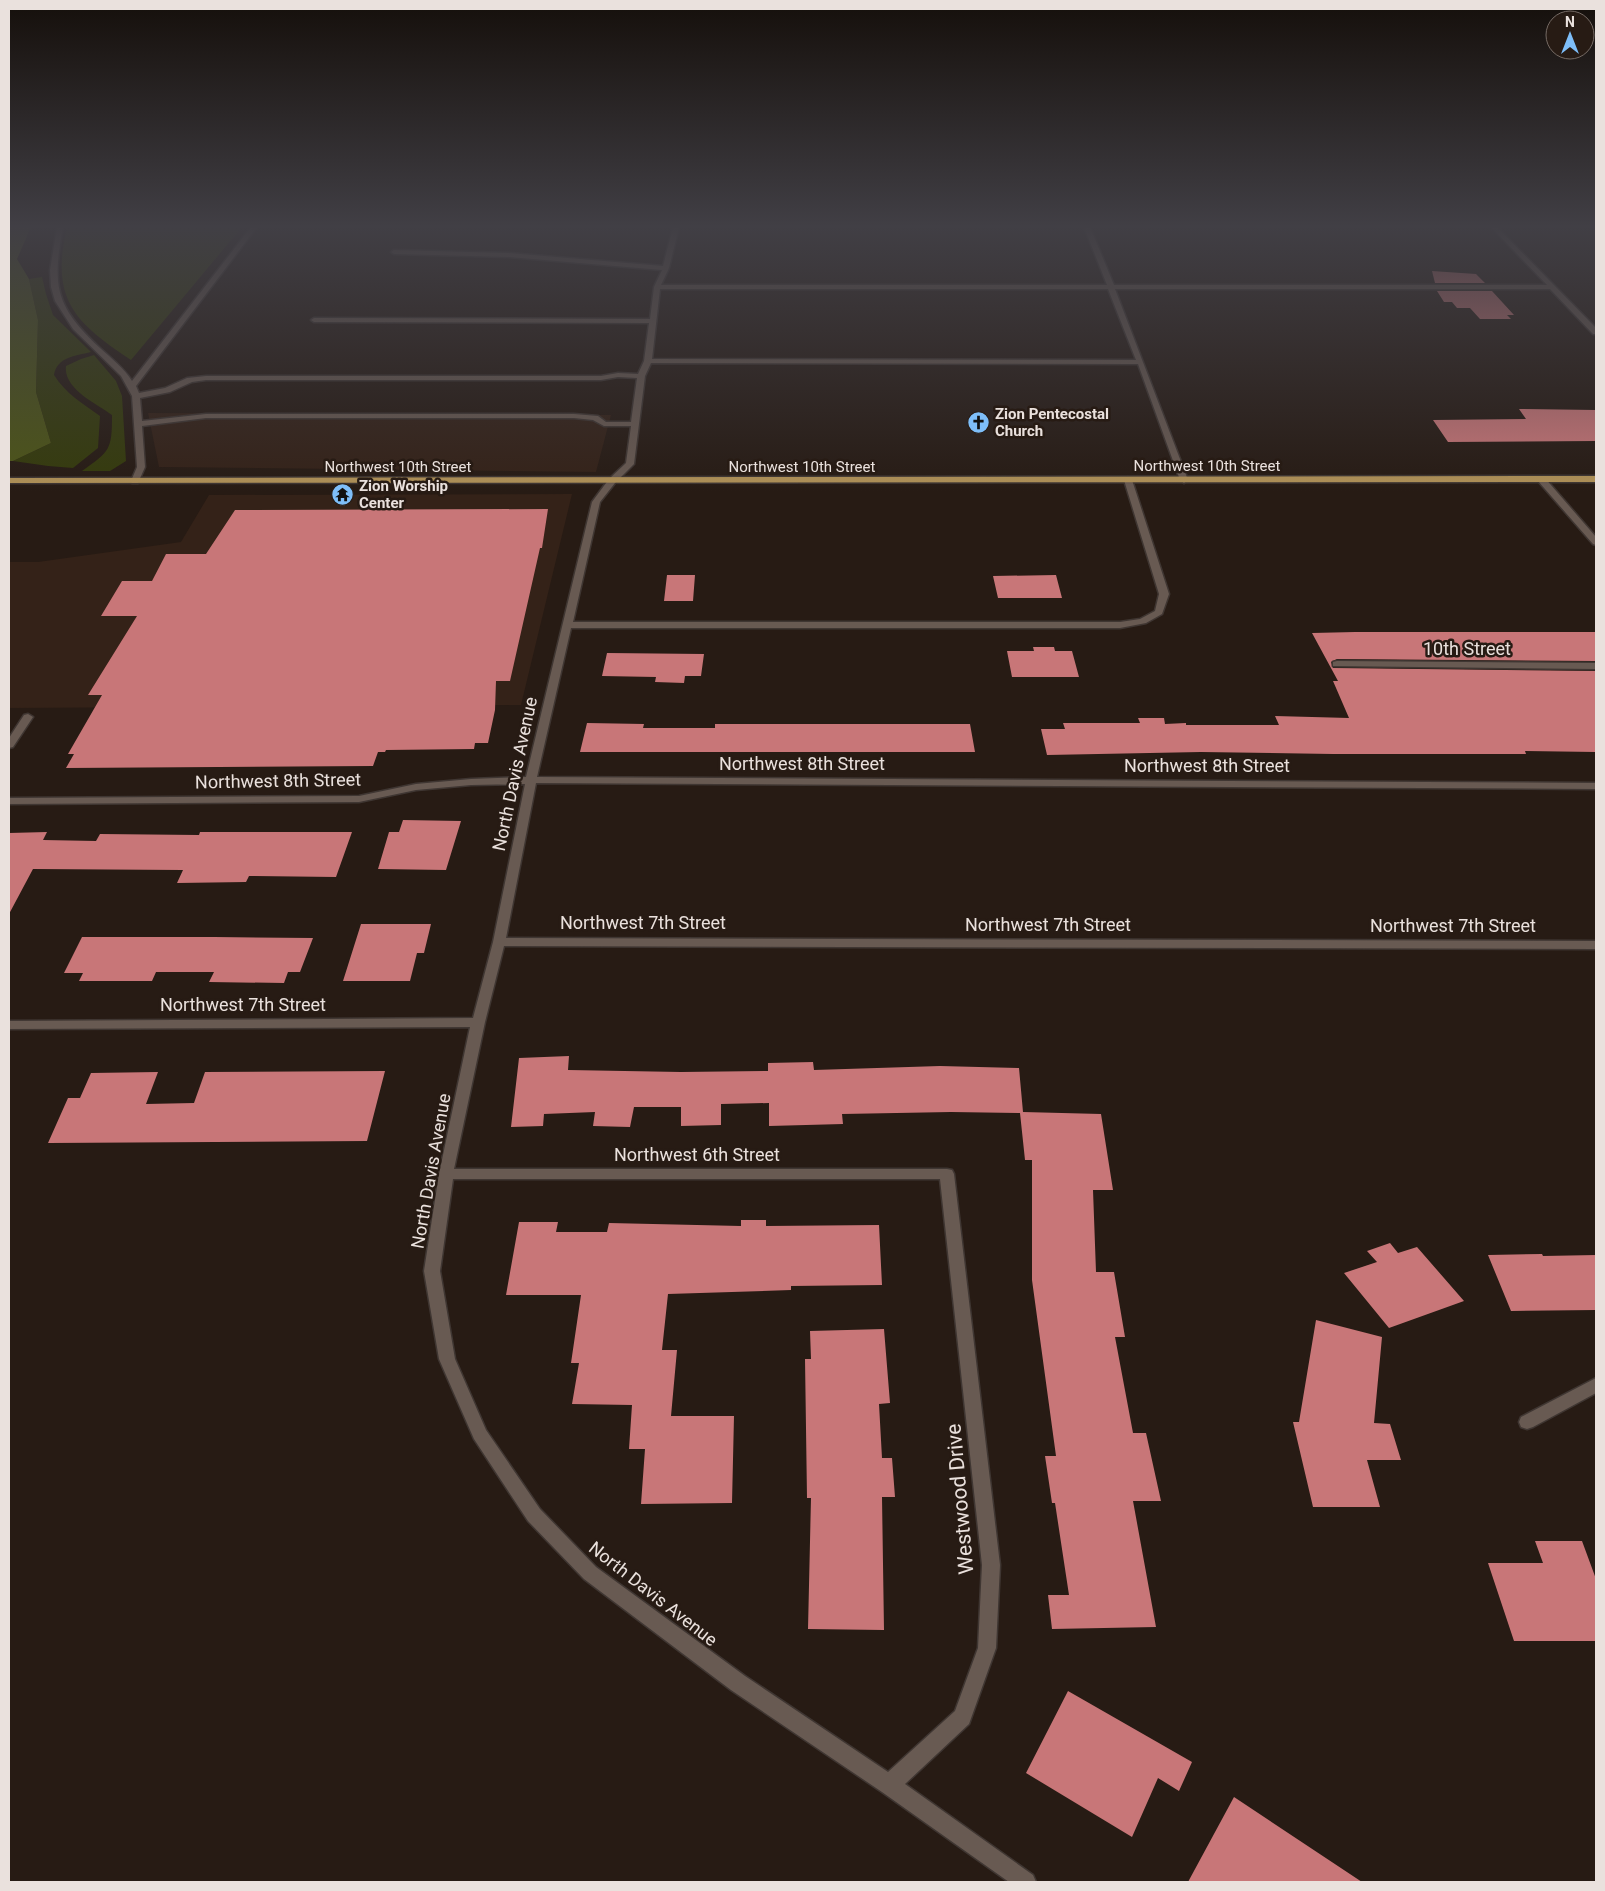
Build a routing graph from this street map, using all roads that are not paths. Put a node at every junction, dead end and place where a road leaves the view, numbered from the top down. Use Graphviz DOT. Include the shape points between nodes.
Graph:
graph roads {
  1 [pos="65,315"];
  2 [pos="186,315"];
  3 [pos="653,315"];
  4 [pos="1123,315"];
  5 [pos="1580,315"];
  6 [pos="314,320"];
  7 [pos="652,321"];
  8 [pos="1596,332"];
  9 [pos="648,361"];
  10 [pos="1141,362"];
  11 [pos="641,376"];
  12 [pos="133,385"];
  13 [pos="136,396"];
  14 [pos="138,424"];
  15 [pos="635,424"];
  16 [pos="1541,479"];
  17 [pos="1596,479"];
  18 [pos="1128,480"];
  19 [pos="1184,480"];
  20 [pos="9,481"];
  21 [pos="135,481"];
  22 [pos="612,481"];
  23 [pos="1596,542"];
  24 [pos="568,625"];
  25 [pos="1338,664"];
  26 [pos="1596,666"];
  27 [pos="28,717"];
  28 [pos="9,745"];
  29 [pos="531,780"];
  30 [pos="1596,786"];
  31 [pos="9,801"];
  32 [pos="499,942"];
  33 [pos="1596,945"];
  34 [pos="478,1022"];
  35 [pos="9,1025"];
  36 [pos="446,1174"];
  37 [pos="947,1174"];
  38 [pos="1596,1385"];
  39 [pos="1527,1422"];
  40 [pos="889,1785"];
  41 [pos="1026,1882"];
  1 -- 12 [label="street"];
  2 -- 12 [label="street"];
  3 -- 7 [label="street, North Davis Avenue"];
  4 -- 10 [label="street"];
  5 -- 8 [label="street"];
  6 -- 7 [label="street"];
  7 -- 9 [label="street, North Davis Avenue"];
  9 -- 10 [label="street"];
  9 -- 11 [label="street, North Davis Avenue"];
  10 -- 19 [label="street"];
  11 -- 13 [label="street" via="206,378"];
  11 -- 15 [label="street, North Davis Avenue"];
  12 -- 13 [label="street"];
  13 -- 14 [label="street"];
  14 -- 15 [label="street" via="206,416 574,416 595,418 604,424"];
  14 -- 21 [label="street" via="141,467"];
  15 -- 22 [label="street, North Davis Avenue" via="630,464"];
  16 -- 17 [label="main road, Northwest 10th Street"];
  16 -- 19 [label="main road, Northwest 10th Street"];
  16 -- 23 [label="street"];
  18 -- 19 [label="main road, Northwest 10th Street"];
  18 -- 22 [label="main road, Northwest 10th Street"];
  18 -- 24 [label="street" via="1164,594 1159,612 1143,621 1120,625"];
  20 -- 21 [label="main road, Northwest 10th Street"];
  21 -- 22 [label="main road, Northwest 10th Street"];
  22 -- 24 [label="street, North Davis Avenue" via="596,502"];
  24 -- 29 [label="street, North Davis Avenue"];
  25 -- 26 [label="street, 10th Street"];
  27 -- 28 [label="street"];
  29 -- 30 [label="street, Northwest 8th Street"];
  29 -- 31 [label="street, Northwest 8th Street" via="416,786 359,799"];
  29 -- 32 [label="street, North Davis Avenue"];
  32 -- 33 [label="street, Northwest 7th Street"];
  32 -- 34 [label="street, North Davis Avenue"];
  34 -- 35 [label="street, Northwest 7th Street"];
  34 -- 36 [label="street, North Davis Avenue"];
  36 -- 37 [label="street, Northwest 6th Street"];
  36 -- 40 [label="street, North Davis Avenue" via="432,1270 447,1359 480,1434 534,1516 590,1573 738,1683"];
  37 -- 40 [label="street, Westwood Drive" via="991,1564 988,1648 962,1717"];
  38 -- 39 [label="street"];
  40 -- 41 [label="street, North Davis Avenue"];
}
